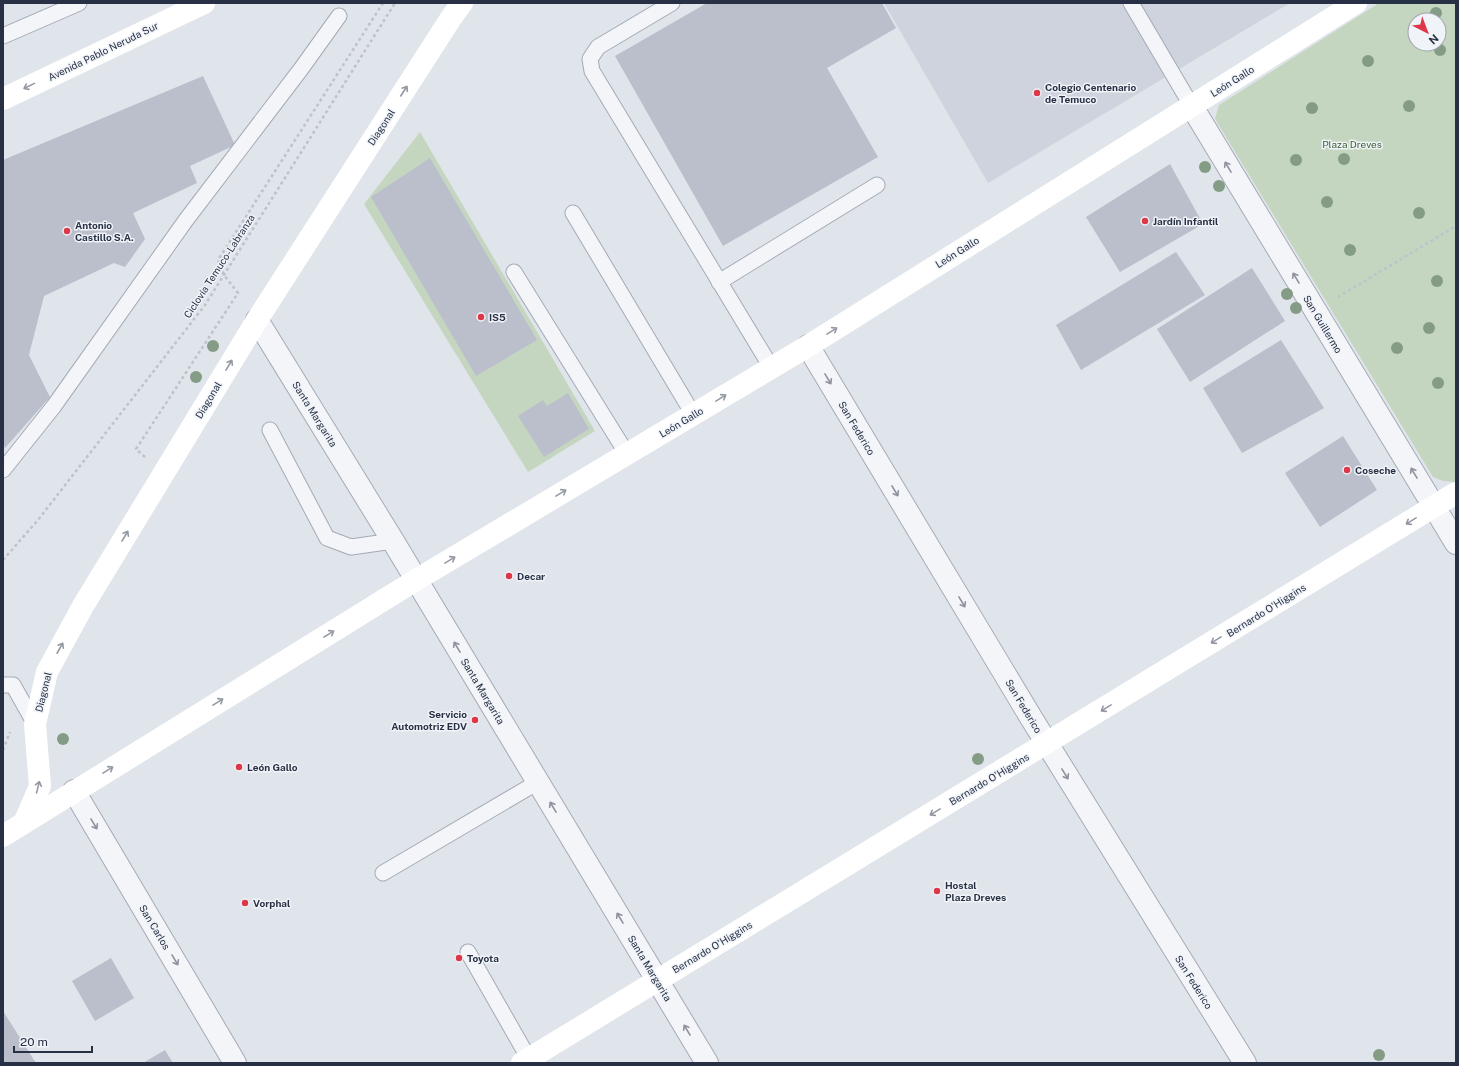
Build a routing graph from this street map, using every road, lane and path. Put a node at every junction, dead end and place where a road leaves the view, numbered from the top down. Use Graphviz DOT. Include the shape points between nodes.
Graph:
graph roads {
  1 [pos="79,3"];
  2 [pos="204,3"];
  3 [pos="384,3"];
  4 [pos="395,3"];
  5 [pos="672,3"];
  6 [pos="1131,3"];
  7 [pos="1356,3"];
  8 [pos="452,8"];
  9 [pos="339,16"];
  10 [pos="3,36"];
  11 [pos="3,99"];
  12 [pos="1191,105"];
  13 [pos="877,186"];
  14 [pos="573,213"];
  15 [pos="1456,226"];
  16 [pos="514,272"];
  17 [pos="224,275"];
  18 [pos="719,282"];
  19 [pos="1338,297"];
  20 [pos="257,320"];
  21 [pos="808,346"];
  22 [pos="771,368"];
  23 [pos="693,414"];
  24 [pos="270,430"];
  25 [pos="628,454"];
  26 [pos="149,460"];
  27 [pos="3,470"];
  28 [pos="1456,493"];
  29 [pos="1434,506"];
  30 [pos="393,541"];
  31 [pos="1456,543"];
  32 [pos="3,560"];
  33 [pos="416,580"];
  34 [pos="3,685"];
  35 [pos="22,701"];
  36 [pos="35,724"];
  37 [pos="1047,744"];
  38 [pos="3,750"];
  39 [pos="538,782"];
  40 [pos="74,791"];
  41 [pos="24,823"];
  42 [pos="3,836"];
  43 [pos="383,873"];
  44 [pos="468,952"];
  45 [pos="657,981"];
  46 [pos="525,1061"];
  47 [pos="235,1063"];
  48 [pos="707,1063"];
  49 [pos="1244,1063"];
  1 -- 10 [label="lane"];
  2 -- 11 [label="street, Avenida Pablo Neruda Sur, one-way"];
  3 -- 17 [label="path" via="218,260"];
  4 -- 17 [label="path, Ciclovía Temuco-Labranza"];
  5 -- 18 [label="lane" via="598,47 590,60 592,71"];
  6 -- 12 [label="lane"];
  7 -- 12 [label="street, León Gallo"];
  20 -- 8 [label="street, Diagonal, one-way"];
  9 -- 27 [label="lane" via="186,220 54,406"];
  21 -- 12 [label="street, León Gallo, one-way"];
  29 -- 12 [label="street, San Guillermo, one-way"];
  13 -- 18 [label="lane"];
  14 -- 23 [label="lane"];
  15 -- 19 [label="path"];
  16 -- 25 [label="lane"];
  17 -- 26 [label="path" via="238,293 136,449"];
  17 -- 32 [label="path, Ciclovía Temuco-Labranza" via="191,323 38,520"];
  18 -- 22 [label="lane"];
  20 -- 30 [label="street, Santa Margarita"];
  36 -- 20 [label="street, Diagonal, one-way" via="46,672 83,606"];
  21 -- 22 [label="street, León Gallo"];
  21 -- 37 [label="street, San Federico, one-way"];
  23 -- 22 [label="street, León Gallo, one-way"];
  23 -- 25 [label="street, León Gallo"];
  24 -- 30 [label="lane" via="327,538 351,547"];
  33 -- 25 [label="street, León Gallo, one-way"];
  28 -- 29 [label="street, Bernardo O'Higgins"];
  29 -- 31 [label="street, San Guillermo"];
  29 -- 37 [label="street, Bernardo O'Higgins, one-way"];
  30 -- 33 [label="street, Santa Margarita"];
  39 -- 33 [label="street, Santa Margarita, one-way"];
  40 -- 33 [label="street, León Gallo, one-way"];
  34 -- 35 [label="lane" via="13,685"];
  35 -- 36 [label="lane"];
  35 -- 38 [label="path"];
  41 -- 36 [label="street, Diagonal, one-way" via="40,786"];
  37 -- 45 [label="street, Bernardo O'Higgins, one-way"];
  37 -- 49 [label="street, San Federico, one-way"];
  39 -- 43 [label="lane"];
  45 -- 39 [label="street, Santa Margarita, one-way"];
  40 -- 41 [label="street, León Gallo"];
  40 -- 47 [label="street, San Carlos, one-way"];
  41 -- 42 [label="street, León Gallo"];
  44 -- 46 [label="lane"];
  45 -- 46 [label="street, Bernardo O'Higgins"];
  48 -- 45 [label="street, Santa Margarita, one-way"];
}
